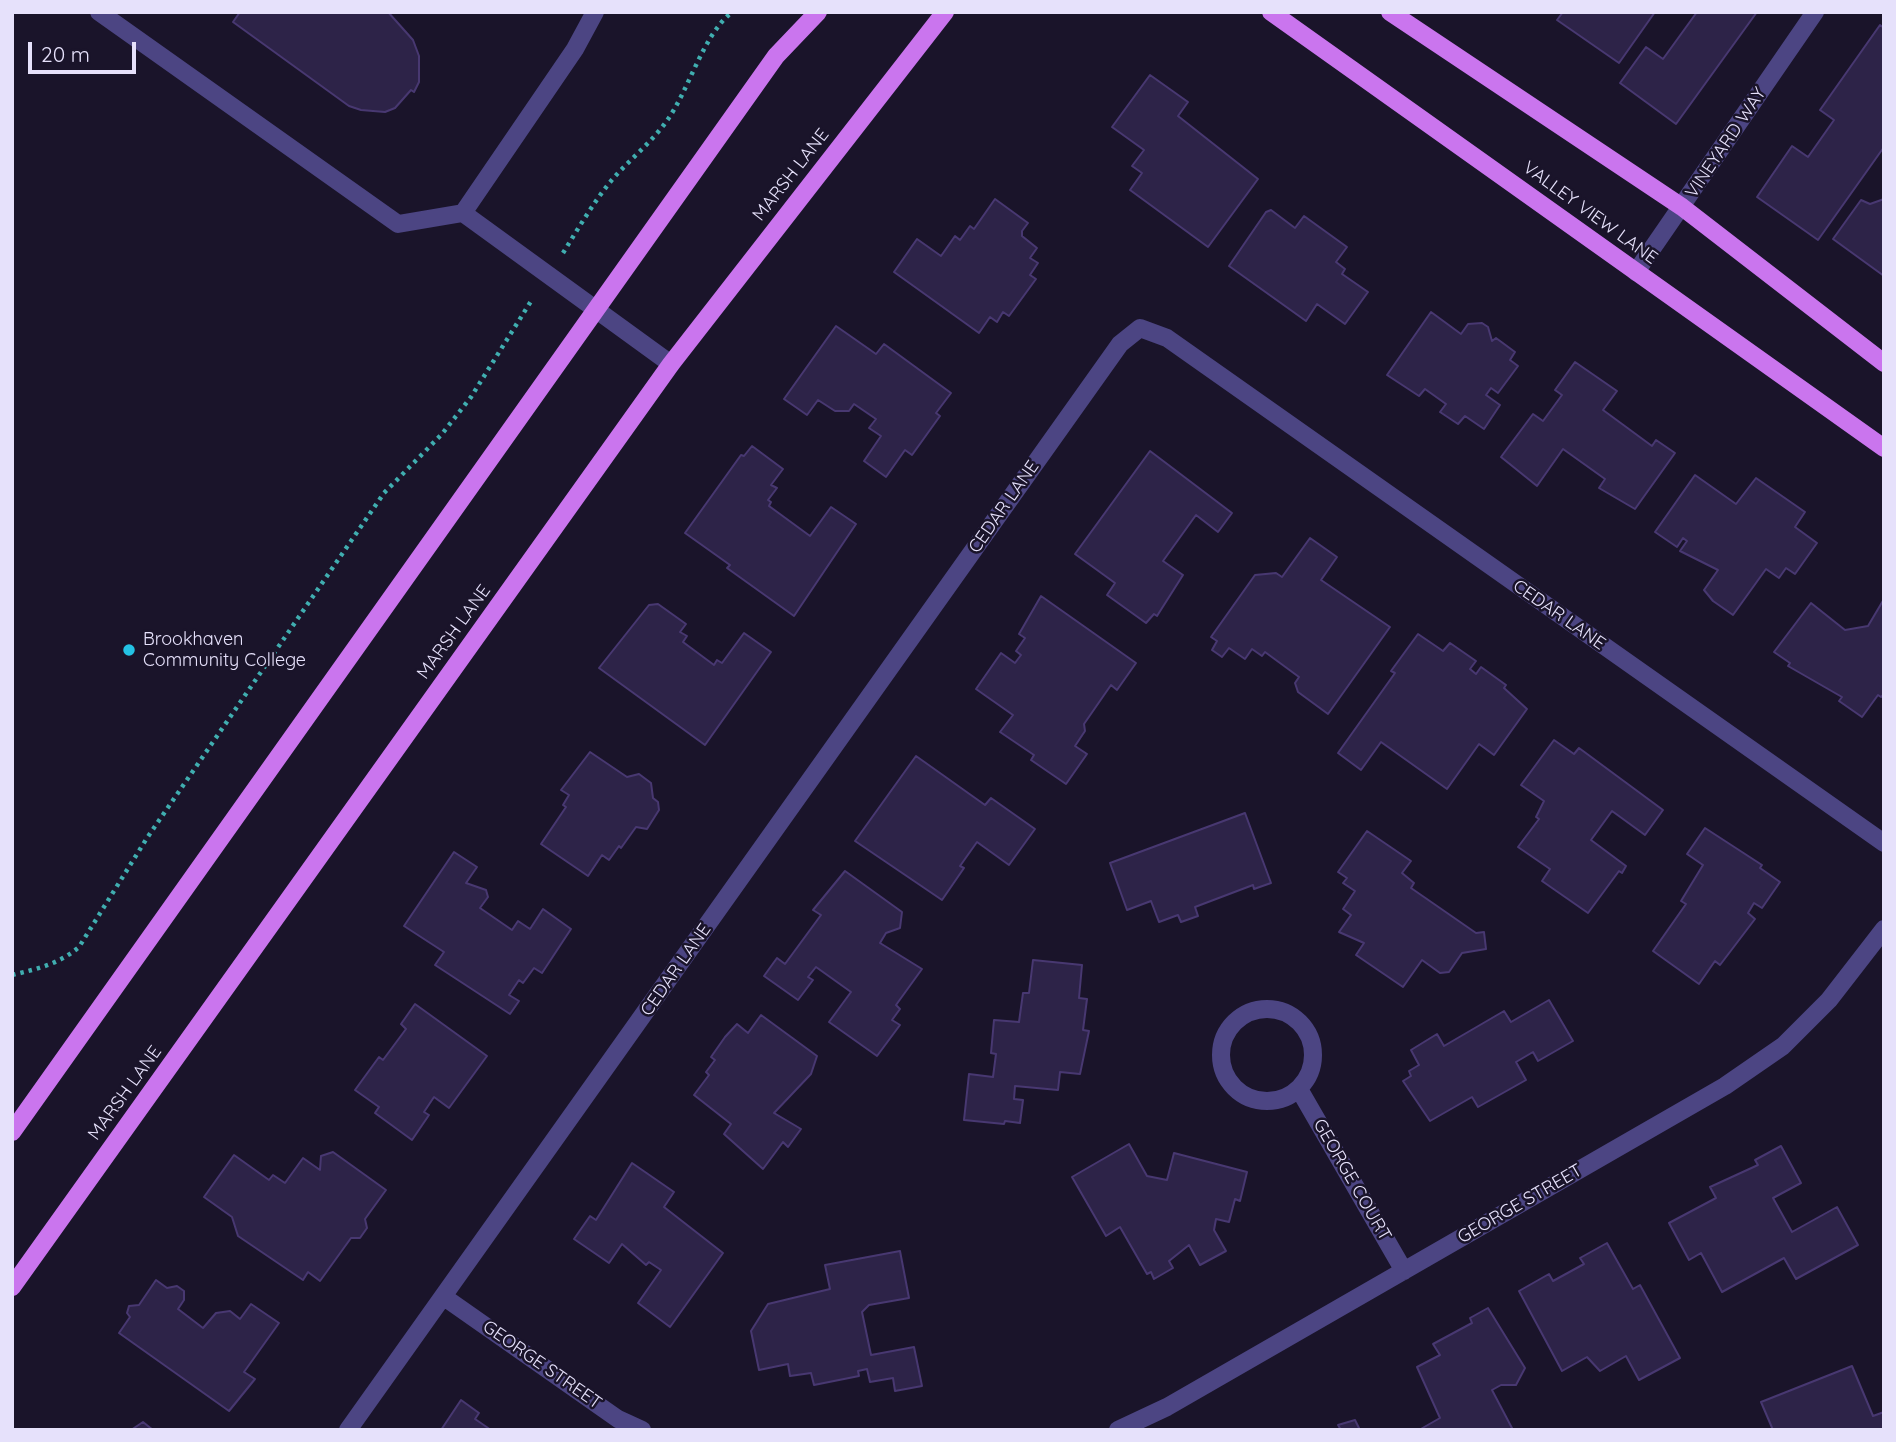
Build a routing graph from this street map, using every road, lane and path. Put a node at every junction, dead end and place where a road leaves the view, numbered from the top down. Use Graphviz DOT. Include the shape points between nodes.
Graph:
graph roads {
  1 [pos="99,12"];
  2 [pos="595,12"];
  3 [pos="732,12"];
  4 [pos="818,12"];
  5 [pos="945,12"];
  6 [pos="1271,12"];
  7 [pos="1390,12"];
  8 [pos="1815,12"];
  9 [pos="1682,207"];
  10 [pos="463,213"];
  11 [pos="1636,272"];
  12 [pos="548,275"];
  13 [pos="596,311"];
  14 [pos="1884,363"];
  15 [pos="671,365"];
  16 [pos="1884,448"];
  17 [pos="1884,843"];
  18 [pos="1884,929"];
  19 [pos="12,975"];
  20 [pos="1299,1089"];
  21 [pos="12,1132"];
  22 [pos="1404,1271"];
  23 [pos="12,1287"];
  24 [pos="444,1297"];
  25 [pos="348,1430"];
  26 [pos="642,1430"];
  27 [pos="1118,1430"];
  1 -- 10 [label="street" via="398,224"];
  2 -- 10 [label="street" via="575,49"];
  3 -- 12 [label="path" via="705,48 678,105 609,183"];
  4 -- 13 [label="main road" via="776,56"];
  5 -- 15 [label="main road, MARSH LANE"];
  6 -- 11 [label="main road, VALLEY VIEW LANE"];
  7 -- 9 [label="main road"];
  8 -- 9 [label="street, VINEYARD WAY"];
  9 -- 11 [label="street, VINEYARD WAY"];
  9 -- 14 [label="main road"];
  10 -- 12 [label="street"];
  11 -- 16 [label="main road, VALLEY VIEW LANE"];
  12 -- 13 [label="street"];
  12 -- 19 [label="path" via="471,397 384,493 147,838 79,947 47,967"];
  13 -- 15 [label="street"];
  13 -- 21 [label="main road"];
  15 -- 23 [label="main road, MARSH LANE"];
  17 -- 24 [label="street, CEDAR LANE" via="1167,338 1140,328 1119,344"];
  18 -- 22 [label="street, GEORGE STREET" via="1829,1000 1783,1046 1725,1086"];
  20 -- 20 [label="street" via="1313,1060 1313,1045 1301,1024 1282,1010 1266,1008 1237,1019 1221,1045 1224,1073 1232,1086 1258,1101 1287,1097"];
  20 -- 22 [label="street, GEORGE COURT"];
  22 -- 27 [label="street, GEORGE STREET" via="1167,1407"];
  24 -- 25 [label="street, CEDAR LANE"];
  24 -- 26 [label="street, GEORGE STREET" via="618,1419"];
}
